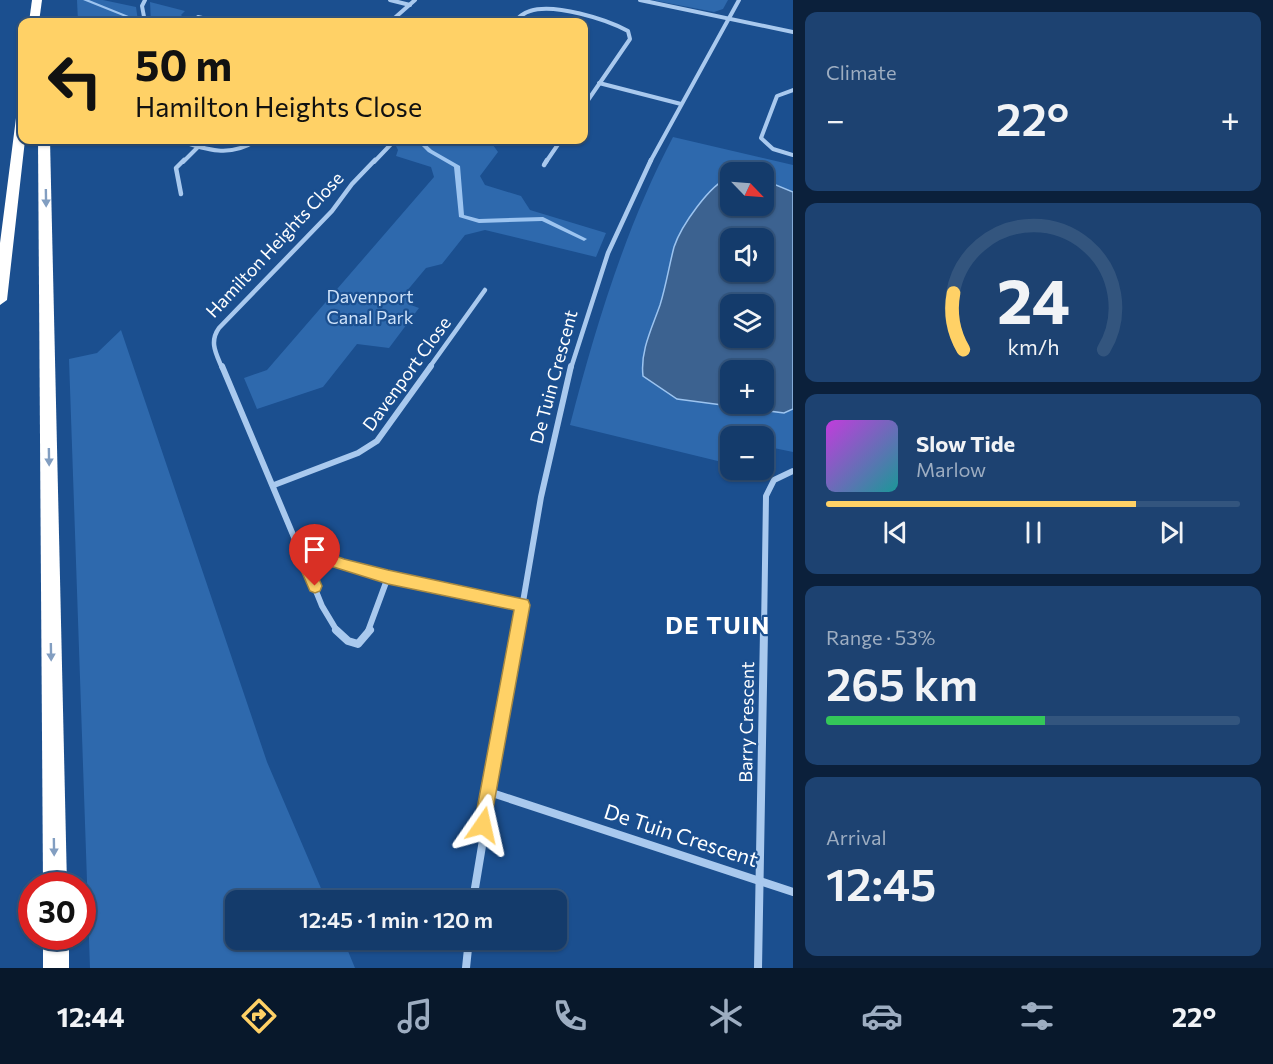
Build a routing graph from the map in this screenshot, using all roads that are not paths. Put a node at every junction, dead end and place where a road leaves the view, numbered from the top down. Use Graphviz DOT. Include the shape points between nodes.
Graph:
graph roads {
  1 [pos="37,0"];
  2 [pos="145,0"];
  3 [pos="390,0"];
  4 [pos="415,0"];
  5 [pos="640,0"];
  6 [pos="739,0"];
  7 [pos="410,5"];
  8 [pos="198,17"];
  9 [pos="35,18"];
  10 [pos="39,18"];
  11 [pos="144,18"];
  12 [pos="202,18"];
  13 [pos="395,18"];
  14 [pos="519,18"];
  15 [pos="583,18"];
  16 [pos="588,19"];
  17 [pos="729,19"];
  18 [pos="793,32"];
  19 [pos="599,83"];
  20 [pos="793,90"];
  21 [pos="588,100"];
  22 [pos="681,104"];
  23 [pos="19,144"];
  24 [pos="44,144"];
  25 [pos="189,144"];
  26 [pos="251,144"];
  27 [pos="391,144"];
  28 [pos="558,144"];
  29 [pos="198,147"];
  30 [pos="793,155"];
  31 [pos="544,165"];
  32 [pos="181,194"];
  33 [pos="484,290"];
  34 [pos="0,300"];
  35 [pos="793,471"];
  36 [pos="274,485"];
  37 [pos="299,549"];
  38 [pos="388,577"];
  39 [pos="522,605"];
  40 [pos="489,792"];
  41 [pos="55,872"];
  42 [pos="760,881"];
  43 [pos="474,890"];
  44 [pos="793,892"];
  45 [pos="56,950"];
  46 [pos="468,950"];
  47 [pos="56,968"];
  48 [pos="466,968"];
  49 [pos="758,968"];
  1 -- 9 [label="highway"];
  1 -- 10 [label="highway"];
  2 -- 11 [label="street"];
  3 -- 7 [label="street"];
  4 -- 7 [label="street"];
  5 -- 17 [label="street"];
  6 -- 17 [label="street, De Tuin Crescent"];
  7 -- 13 [label="street"];
  8 -- 12 [label="street"];
  14 -- 15 [label="street" via="545,9"];
  16 -- 19 [label="street" via="625,28 631,36"];
  17 -- 18 [label="street"];
  17 -- 22 [label="street, De Tuin Crescent"];
  19 -- 21 [label="street"];
  19 -- 22 [label="street"];
  20 -- 30 [label="street" via="777,96 762,138 773,149"];
  22 -- 39 [label="street, De Tuin Crescent" via="642,176 591,300 554,440"];
  23 -- 34 [label="highway"];
  24 -- 41 [label="highway, one-way"];
  25 -- 29 [label="street"];
  26 -- 29 [label="street" via="227,153"];
  27 -- 36 [label="street, Hamilton Heights Close" via="213,337 214,348"];
  28 -- 31 [label="street"];
  29 -- 32 [label="street" via="176,168"];
  33 -- 36 [label="street, Davenport Close" via="377,441 358,453"];
  35 -- 42 [label="street, Barry Crescent" via="774,480 766,496"];
  36 -- 37 [label="street, Hamilton Heights Close"];
  37 -- 38 [label="street"];
  37 -- 38 [label="street, Hamilton Heights Close" via="330,622 342,640 350,644 358,644 370,628"];
  38 -- 39 [label="street"];
  39 -- 40 [label="street, De Tuin Crescent"];
  40 -- 42 [label="street, De Tuin Crescent"];
  40 -- 43 [label="street, De Tuin Crescent"];
  42 -- 44 [label="street, De Tuin Crescent"];
  42 -- 49 [label="street, Barry Crescent"];
  45 -- 47 [label="highway"];
  46 -- 48 [label="street"];
}
